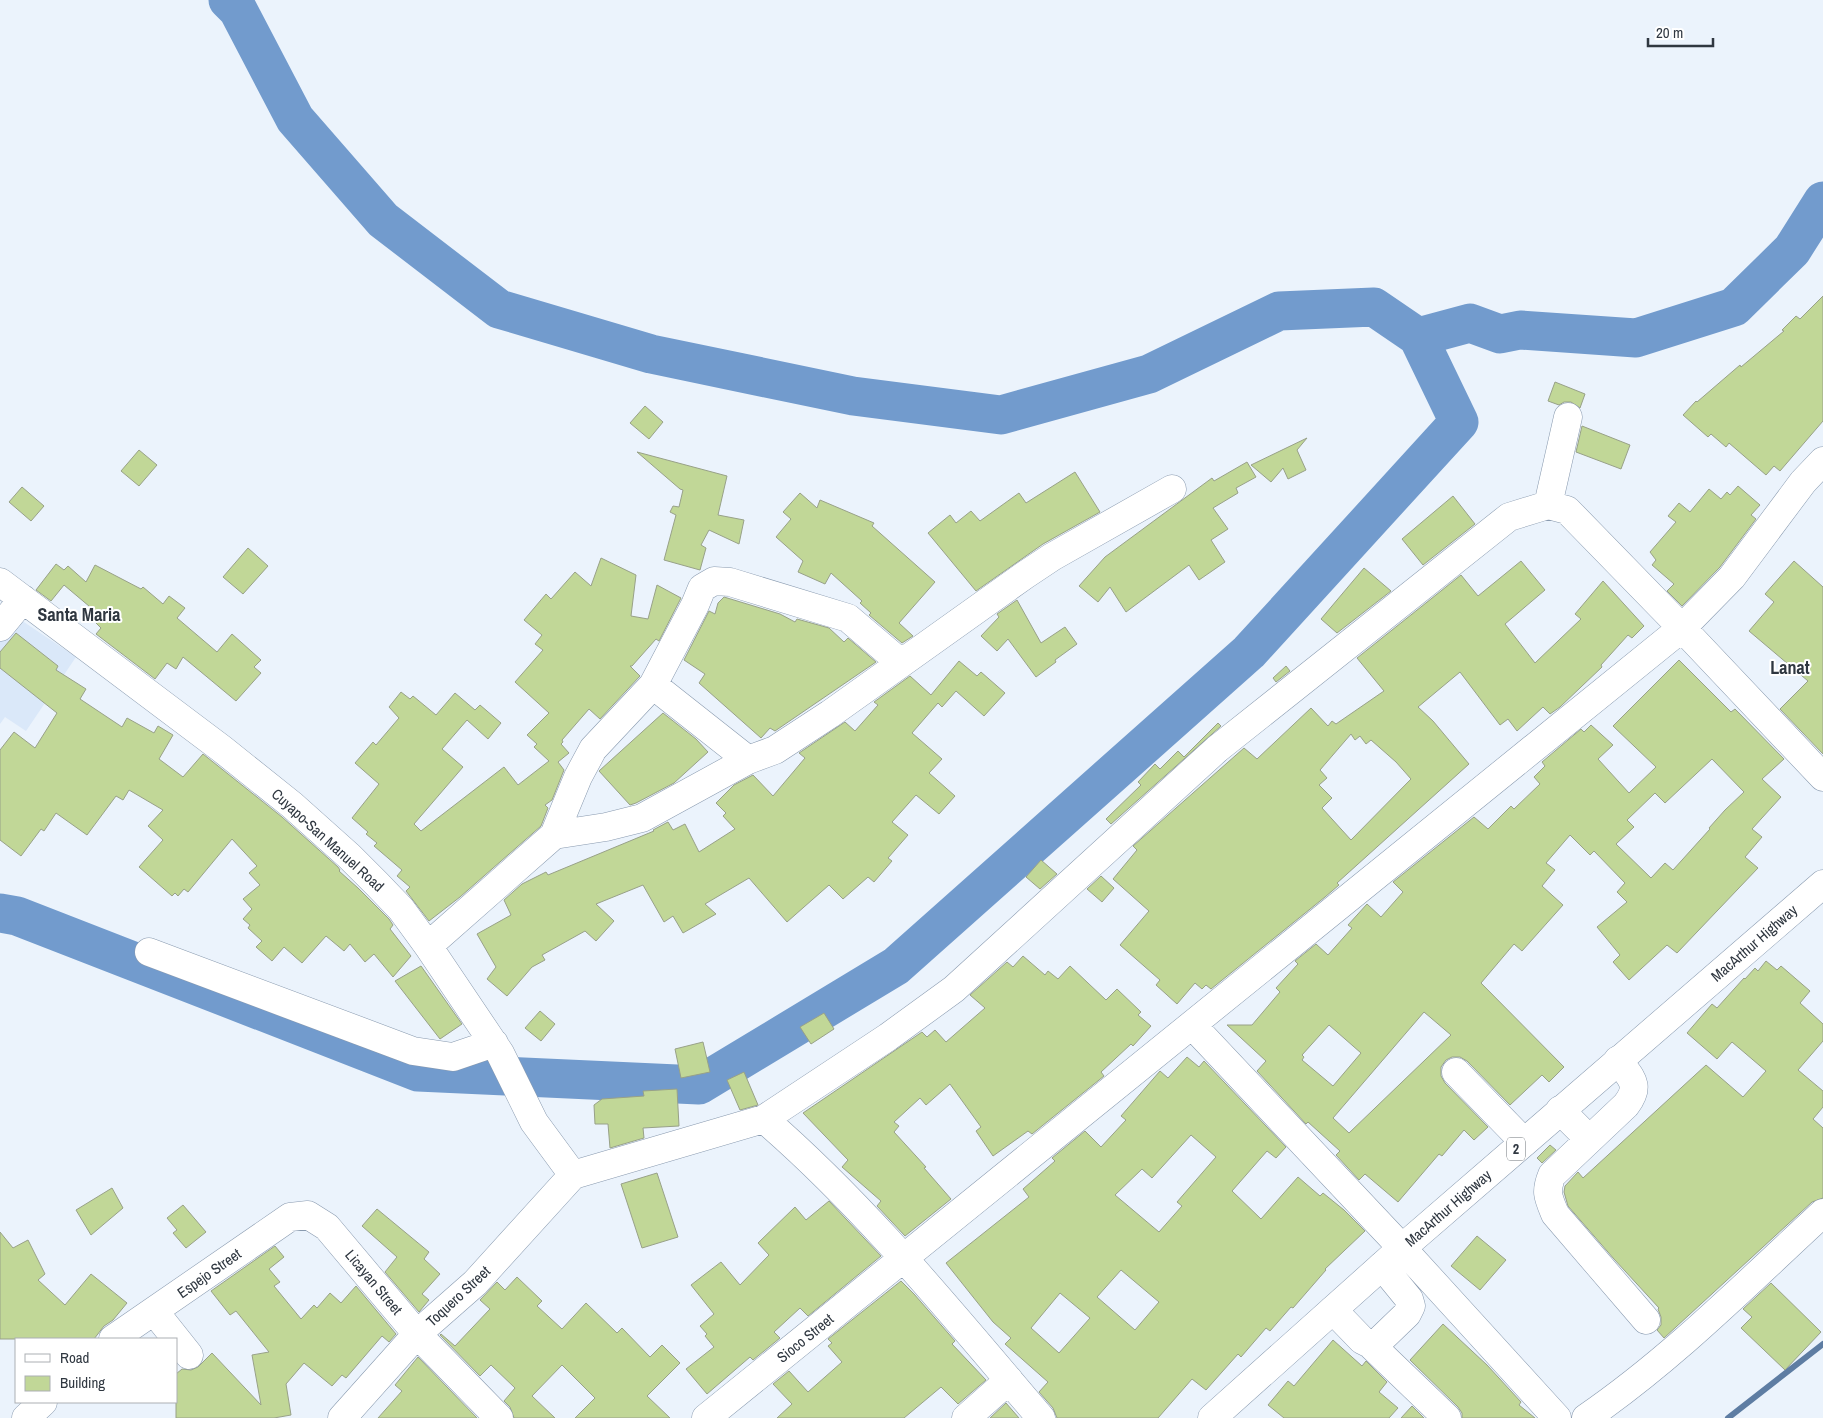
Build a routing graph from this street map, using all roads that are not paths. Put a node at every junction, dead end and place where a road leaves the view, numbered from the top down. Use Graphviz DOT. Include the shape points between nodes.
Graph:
graph roads {
  1 [pos="1568,416"];
  2 [pos="1823,462"];
  3 [pos="1172,489"];
  4 [pos="1548,505"];
  5 [pos="0,582"];
  6 [pos="23,599"];
  7 [pos="0,627"];
  8 [pos="1682,628"];
  9 [pos="901,663"];
  10 [pos="653,685"];
  11 [pos="748,760"];
  12 [pos="1823,777"];
  13 [pos="554,835"];
  14 [pos="1823,884"];
  15 [pos="428,946"];
  16 [pos="149,952"];
  17 [pos="1192,1025"];
  18 [pos="497,1048"];
  19 [pos="1618,1060"];
  20 [pos="1456,1072"];
  21 [pos="1560,1110"];
  22 [pos="764,1119"];
  23 [pos="1589,1139"];
  24 [pos="1524,1142"];
  25 [pos="573,1175"];
  26 [pos="1823,1213"];
  27 [pos="308,1215"];
  28 [pos="1392,1257"];
  29 [pos="903,1258"];
  30 [pos="1333,1310"];
  31 [pos="154,1311"];
  32 [pos="1646,1320"];
  33 [pos="417,1334"];
  34 [pos="114,1338"];
  35 [pos="175,1338"];
  36 [pos="178,1341"];
  37 [pos="1370,1344"];
  38 [pos="189,1355"];
  39 [pos="1009,1380"];
  40 [pos="42,1403"];
  41 [pos="26,1418"];
  42 [pos="342,1418"];
  43 [pos="499,1418"];
  44 [pos="706,1418"];
  45 [pos="966,1418"];
  46 [pos="1041,1418"];
  47 [pos="1212,1418"];
  48 [pos="1447,1418"];
  49 [pos="1557,1418"];
  50 [pos="1586,1418"];
  1 -- 4 [label="main road"];
  2 -- 8 [label="main road, Sioco Street" via="1803,482 1732,578"];
  3 -- 9 [label="main road" via="1052,557"];
  4 -- 8 [label="main road" via="1567,510"];
  4 -- 22 [label="main road" via="1508,517 1217,749 954,989"];
  5 -- 6 [label="main road, Cuyapo-San Manuel Road"];
  6 -- 7 [label="main road"];
  6 -- 15 [label="main road, Cuyapo-San Manuel Road" via="292,806 350,856 401,909"];
  8 -- 12 [label="main road"];
  8 -- 17 [label="main road, Sioco Street"];
  9 -- 10 [label="main road" via="848,618 730,582 714,581 702,588"];
  9 -- 11 [label="main road" via="806,731 775,750"];
  10 -- 11 [label="main road"];
  10 -- 13 [label="main road" via="593,749"];
  11 -- 13 [label="main road" via="642,818"];
  13 -- 15 [label="main road"];
  14 -- 19 [label="main road, MacArthur Highway / 2"];
  15 -- 18 [label="main road, Cuyapo-San Manuel Road"];
  16 -- 18 [label="main road" via="413,1051 453,1057"];
  17 -- 28 [label="main road"];
  17 -- 29 [label="main road, Sioco Street"];
  18 -- 25 [label="main road, Cuyapo-San Manuel Road" via="534,1122"];
  19 -- 21 [label="main road, MacArthur Highway / 2"];
  19 -- 23 [label="main road" via="1634,1085 1633,1095"];
  20 -- 24 [label="main road"];
  21 -- 23 [label="main road"];
  21 -- 24 [label="main road, MacArthur Highway / 2"];
  22 -- 25 [label="main road"];
  22 -- 29 [label="main road" via="818,1168"];
  23 -- 32 [label="main road" via="1552,1175 1547,1187 1549,1199 1554,1214"];
  24 -- 28 [label="main road, MacArthur Highway / 2"];
  25 -- 33 [label="main road, Toquero Street" via="474,1283"];
  26 -- 50 [label="main road" via="1666,1358"];
  27 -- 31 [label="main road, Espejo Street" via="290,1217"];
  27 -- 33 [label="main road, Licayan Street" via="327,1227"];
  28 -- 30 [label="main road, MacArthur Highway / 2"];
  28 -- 37 [label="main road" via="1411,1306 1379,1341"];
  28 -- 49 [label="main road"];
  29 -- 39 [label="main road"];
  29 -- 44 [label="main road, Sioco Street"];
  30 -- 37 [label="main road"];
  30 -- 47 [label="main road, MacArthur Highway / 2"];
  31 -- 34 [label="main road, Espejo Street"];
  31 -- 35 [label="main road"];
  33 -- 42 [label="main road, Toquero Street"];
  33 -- 43 [label="main road, Licayan Street"];
  36 -- 38 [label="main road"];
  37 -- 48 [label="main road"];
  39 -- 45 [label="main road"];
  39 -- 46 [label="main road"];
  40 -- 41 [label="main road"];
}
